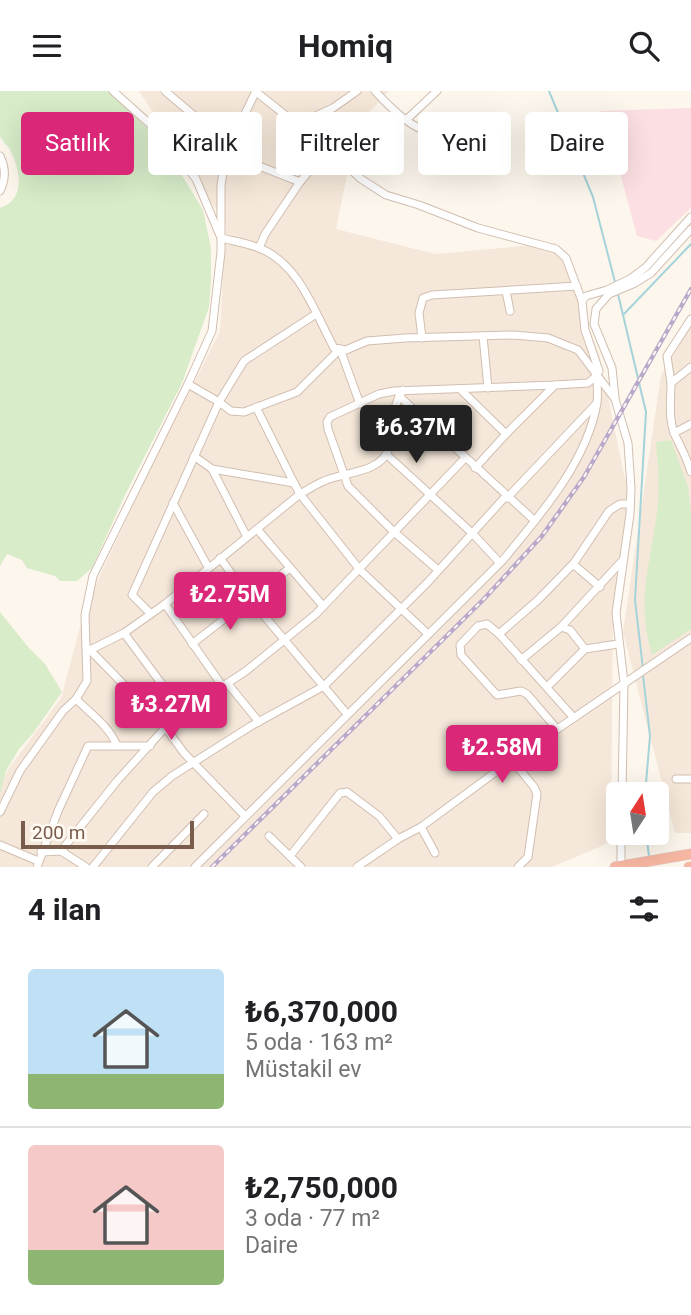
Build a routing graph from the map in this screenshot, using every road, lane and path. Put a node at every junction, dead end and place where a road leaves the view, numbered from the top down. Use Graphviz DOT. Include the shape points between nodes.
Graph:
graph roads {
  1 [pos="113,91"];
  2 [pos="165,91"];
  3 [pos="255,91"];
  4 [pos="357,91"];
  5 [pos="375,91"];
  6 [pos="437,91"];
  7 [pos="187,112"];
  8 [pos="245,112"];
  9 [pos="281,112"];
  10 [pos="323,112"];
  11 [pos="406,120"];
  12 [pos="418,129"];
  13 [pos="0,156"];
  14 [pos="262,165"];
  15 [pos="223,175"];
  16 [pos="306,175"];
  17 [pos="357,175"];
  18 [pos="300,182"];
  19 [pos="0,191"];
  20 [pos="691,217"];
  21 [pos="691,229"];
  22 [pos="221,238"];
  23 [pos="259,248"];
  24 [pos="629,282"];
  25 [pos="577,286"];
  26 [pos="506,291"];
  27 [pos="609,292"];
  28 [pos="582,301"];
  29 [pos="510,311"];
  30 [pos="316,314"];
  31 [pos="691,319"];
  32 [pos="483,336"];
  33 [pos="422,338"];
  34 [pos="340,349"];
  35 [pos="691,367"];
  36 [pos="597,375"];
  37 [pos="671,383"];
  38 [pos="188,384"];
  39 [pos="555,385"];
  40 [pos="488,388"];
  41 [pos="460,389"];
  42 [pos="401,393"];
  43 [pos="615,398"];
  44 [pos="219,402"];
  45 [pos="597,403"];
  46 [pos="359,404"];
  47 [pos="256,407"];
  48 [pos="691,424"];
  49 [pos="674,433"];
  50 [pos="506,434"];
  51 [pos="386,454"];
  52 [pos="194,456"];
  53 [pos="465,458"];
  54 [pos="475,468"];
  55 [pos="212,469"];
  56 [pos="691,472"];
  57 [pos="343,476"];
  58 [pos="294,483"];
  59 [pos="300,494"];
  60 [pos="428,494"];
  61 [pos="507,497"];
  62 [pos="173,503"];
  63 [pos="630,504"];
  64 [pos="535,521"];
  65 [pos="257,529"];
  66 [pos="394,531"];
  67 [pos="472,533"];
  68 [pos="247,537"];
  69 [pos="220,558"];
  70 [pos="624,558"];
  71 [pos="500,563"];
  72 [pos="573,563"];
  73 [pos="208,567"];
  74 [pos="290,568"];
  75 [pos="360,570"];
  76 [pos="438,570"];
  77 [pos="600,587"];
  78 [pos="250,599"];
  79 [pos="165,604"];
  80 [pos="323,606"];
  81 [pos="401,609"];
  82 [pos="150,613"];
  83 [pos="561,627"];
  84 [pos="124,633"];
  85 [pos="428,634"];
  86 [pos="499,634"];
  87 [pos="691,638"];
  88 [pos="285,639"];
  89 [pos="192,644"];
  90 [pos="618,644"];
  91 [pos="88,648"];
  92 [pos="585,649"];
  93 [pos="522,660"];
  94 [pos="627,680"];
  95 [pos="225,685"];
  96 [pos="324,686"];
  97 [pos="547,687"];
  98 [pos="76,699"];
  99 [pos="186,710"];
  100 [pos="348,714"];
  101 [pos="574,719"];
  102 [pos="259,722"];
  103 [pos="165,727"];
  104 [pos="557,729"];
  105 [pos="117,746"];
  106 [pos="150,746"];
  107 [pos="512,760"];
  108 [pos="195,762"];
  109 [pos="676,779"];
  110 [pos="691,779"];
  111 [pos="623,782"];
  112 [pos="0,812"];
  113 [pos="204,814"];
  114 [pos="245,816"];
  115 [pos="421,827"];
  116 [pos="269,836"];
  117 [pos="398,839"];
  118 [pos="0,845"];
  119 [pos="621,845"];
  120 [pos="61,851"];
  121 [pos="41,852"];
  122 [pos="435,853"];
  123 [pos="691,854"];
  124 [pos="290,856"];
  125 [pos="38,864"];
  126 [pos="366,864"];
  127 [pos="621,865"];
  128 [pos="86,867"];
  129 [pos="93,867"];
  130 [pos="152,867"];
  131 [pos="195,867"];
  132 [pos="301,867"];
  133 [pos="357,867"];
  134 [pos="518,867"];
  1 -- 22 [label="street" via="161,134 196,179"];
  2 -- 7 [label="street"];
  3 -- 8 [label="street"];
  3 -- 9 [label="street"];
  4 -- 10 [label="street"];
  5 -- 11 [label="street"];
  6 -- 11 [label="street"];
  11 -- 12 [label="street"];
  13 -- 19 [label="street" via="5,182"];
  14 -- 18 [label="street"];
  15 -- 22 [label="street"];
  16 -- 18 [label="street"];
  17 -- 25 [label="street" via="386,195 478,228 556,249 566,258"];
  18 -- 23 [label="street"];
  20 -- 24 [label="street"];
  21 -- 24 [label="street" via="651,273"];
  22 -- 23 [label="street"];
  22 -- 38 [label="street" via="212,331"];
  23 -- 30 [label="street" via="281,261"];
  24 -- 27 [label="street"];
  25 -- 26 [label="street"];
  25 -- 28 [label="street"];
  26 -- 29 [label="street"];
  26 -- 33 [label="street" via="423,298 419,313"];
  27 -- 28 [label="street"];
  27 -- 43 [label="street" via="596,309 594,324 612,368"];
  28 -- 43 [label="street" via="584,330 595,364"];
  30 -- 34 [label="street" via="334,348"];
  30 -- 44 [label="street" via="244,361"];
  31 -- 37 [label="street" via="667,356"];
  32 -- 33 [label="street"];
  32 -- 36 [label="street" via="548,338 578,350"];
  32 -- 40 [label="street"];
  33 -- 34 [label="street" via="367,341"];
  34 -- 46 [label="street"];
  34 -- 47 [label="street" via="297,392"];
  35 -- 37 [label="street"];
  36 -- 39 [label="street" via="588,383"];
  36 -- 43 [label="street"];
  36 -- 45 [label="street"];
  37 -- 49 [label="street"];
  38 -- 44 [label="street"];
  38 -- 91 [label="street" via="93,576 85,615"];
  39 -- 40 [label="street"];
  39 -- 50 [label="street"];
  40 -- 41 [label="street"];
  41 -- 42 [label="street"];
  41 -- 50 [label="street"];
  42 -- 46 [label="street" via="379,394"];
  42 -- 51 [label="street" via="393,410"];
  42 -- 53 [label="street"];
  43 -- 63 [label="street" via="628,443"];
  44 -- 47 [label="street" via="231,411"];
  44 -- 52 [label="street"];
  45 -- 61 [label="street"];
  45 -- 64 [label="street" via="568,473"];
  46 -- 57 [label="street" via="327,422"];
  47 -- 58 [label="street"];
  48 -- 49 [label="street"];
  49 -- 56 [label="street"];
  50 -- 54 [label="street"];
  51 -- 57 [label="street" via="374,465"];
  51 -- 60 [label="street"];
  52 -- 55 [label="street"];
  52 -- 62 [label="street"];
  53 -- 54 [label="street"];
  53 -- 60 [label="street"];
  54 -- 61 [label="street"];
  55 -- 58 [label="street"];
  55 -- 68 [label="street"];
  57 -- 59 [label="street"];
  57 -- 66 [label="street"];
  58 -- 59 [label="street"];
  59 -- 65 [label="street"];
  59 -- 75 [label="street"];
  60 -- 66 [label="street"];
  60 -- 67 [label="street"];
  61 -- 64 [label="street"];
  61 -- 67 [label="street"];
  62 -- 73 [label="street"];
  62 -- 82 [label="street" via="132,595"];
  63 -- 70 [label="street"];
  63 -- 72 [label="street" via="609,511"];
  64 -- 71 [label="street"];
  65 -- 68 [label="street"];
  65 -- 74 [label="street"];
  66 -- 75 [label="street"];
  66 -- 76 [label="street"];
  67 -- 71 [label="street"];
  67 -- 76 [label="street"];
  68 -- 69 [label="street"];
  69 -- 73 [label="street"];
  69 -- 78 [label="street"];
  70 -- 77 [label="street"];
  70 -- 90 [label="street" via="616,613"];
  71 -- 85 [label="street"];
  72 -- 77 [label="street"];
  72 -- 86 [label="street"];
  73 -- 79 [label="street"];
  74 -- 78 [label="street"];
  74 -- 80 [label="street"];
  75 -- 80 [label="street"];
  75 -- 81 [label="street"];
  76 -- 81 [label="street"];
  77 -- 83 [label="street"];
  78 -- 88 [label="street"];
  78 -- 89 [label="street"];
  79 -- 82 [label="street"];
  79 -- 89 [label="street"];
  80 -- 88 [label="street"];
  81 -- 85 [label="street"];
  81 -- 96 [label="street"];
  82 -- 84 [label="street"];
  83 -- 92 [label="street" via="570,630"];
  83 -- 93 [label="street"];
  84 -- 91 [label="street"];
  84 -- 99 [label="street"];
  85 -- 100 [label="street"];
  86 -- 93 [label="street"];
  86 -- 104 [label="street" via="482,624 463,640 459,652 497,695 527,694"];
  87 -- 94 [label="street"];
  88 -- 95 [label="street"];
  88 -- 96 [label="street"];
  89 -- 95 [label="street"];
  90 -- 92 [label="street"];
  90 -- 94 [label="street"];
  91 -- 98 [label="street" via="87,681"];
  91 -- 103 [label="street"];
  92 -- 97 [label="street"];
  93 -- 97 [label="street"];
  94 -- 101 [label="street"];
  94 -- 111 [label="street"];
  95 -- 99 [label="street"];
  95 -- 102 [label="street"];
  96 -- 100 [label="street"];
  96 -- 102 [label="street"];
  97 -- 101 [label="street"];
  98 -- 105 [label="street"];
  98 -- 112 [label="street" via="20,771"];
  99 -- 103 [label="street"];
  100 -- 114 [label="street"];
  101 -- 104 [label="street"];
  102 -- 108 [label="street"];
  103 -- 106 [label="street"];
  103 -- 108 [label="street"];
  104 -- 107 [label="street"];
  105 -- 106 [label="street"];
  105 -- 121 [label="street" via="88,746"];
  106 -- 120 [label="street"];
  107 -- 115 [label="street"];
  107 -- 134 [label="street" via="537,794 528,857"];
  108 -- 114 [label="street"];
  108 -- 129 [label="street" via="153,792"];
  109 -- 110 [label="street"];
  113 -- 130 [label="street"];
  114 -- 131 [label="street"];
  115 -- 117 [label="street"];
  115 -- 122 [label="street"];
  116 -- 124 [label="street"];
  117 -- 124 [label="street" via="379,816 347,792 341,793"];
  117 -- 126 [label="street"];
  118 -- 125 [label="street"];
  119 -- 127 [label="street"];
  120 -- 121 [label="street"];
  120 -- 128 [label="street"];
  121 -- 125 [label="street"];
  123 -- 127 [label="highway"];
  124 -- 132 [label="street"];
  126 -- 133 [label="street"];
}
